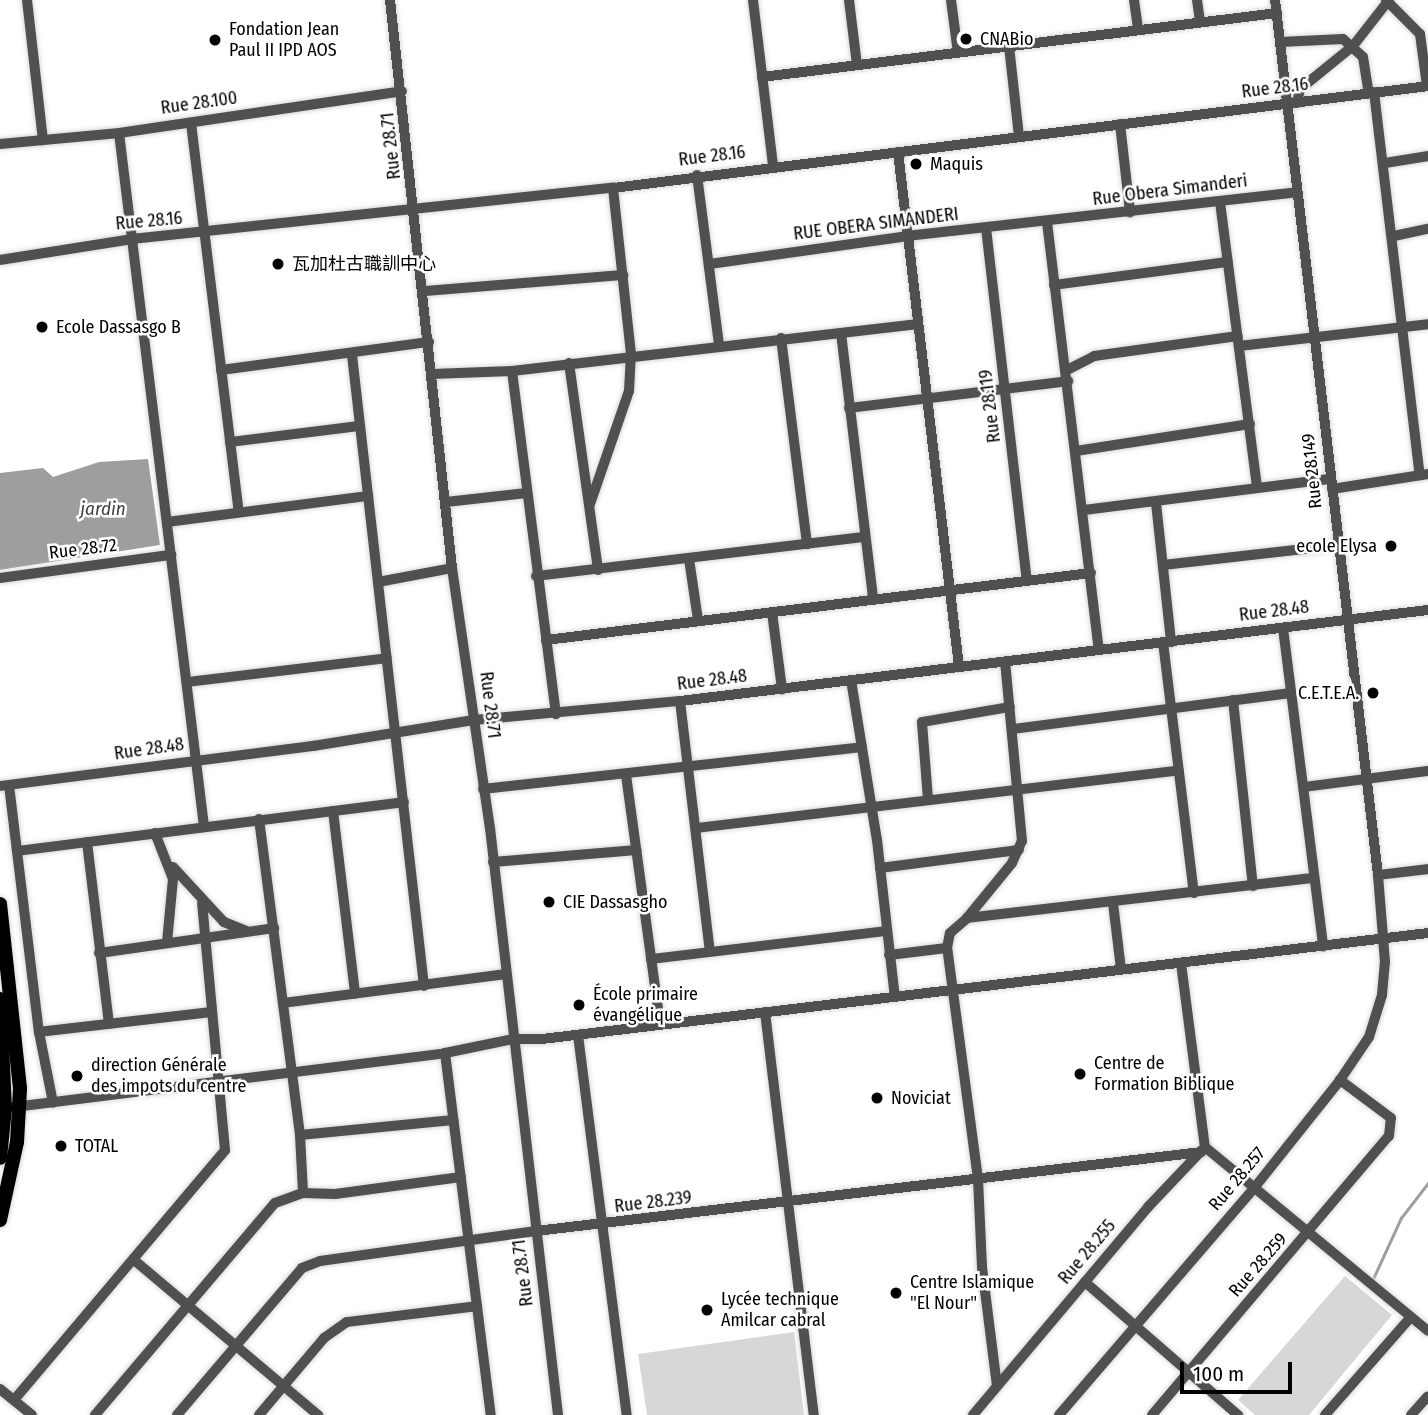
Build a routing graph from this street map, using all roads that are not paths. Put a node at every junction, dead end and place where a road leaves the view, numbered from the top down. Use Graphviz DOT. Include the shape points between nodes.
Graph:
graph roads {
  1 [pos="27,0"];
  2 [pos="390,0"];
  3 [pos="753,0"];
  4 [pos="849,0"];
  5 [pos="951,0"];
  6 [pos="1134,0"];
  7 [pos="1197,0"];
  8 [pos="1275,0"];
  9 [pos="1388,0"];
  10 [pos="1277,13"];
  11 [pos="1200,22"];
  12 [pos="1138,30"];
  13 [pos="1280,42"];
  14 [pos="1009,46"];
  15 [pos="1353,46"];
  16 [pos="958,53"];
  17 [pos="857,65"];
  18 [pos="762,77"];
  19 [pos="1428,86"];
  20 [pos="402,90"];
  21 [pos="1372,93"];
  22 [pos="1292,104"];
  23 [pos="191,123"];
  24 [pos="1120,124"];
  25 [pos="119,133"];
  26 [pos="1019,136"];
  27 [pos="43,139"];
  28 [pos="0,144"];
  29 [pos="898,152"];
  30 [pos="1428,156"];
  31 [pos="1385,163"];
  32 [pos="774,166"];
  33 [pos="697,175"];
  34 [pos="613,188"];
  35 [pos="1297,192"];
  36 [pos="1220,202"];
  37 [pos="415,209"];
  38 [pos="1130,212"];
  39 [pos="1047,222"];
  40 [pos="986,228"];
  41 [pos="1428,229"];
  42 [pos="206,234"];
  43 [pos="906,236"];
  44 [pos="1394,236"];
  45 [pos="132,239"];
  46 [pos="0,260"];
  47 [pos="1227,262"];
  48 [pos="709,264"];
  49 [pos="623,275"];
  50 [pos="1054,285"];
  51 [pos="424,291"];
  52 [pos="916,324"];
  53 [pos="1428,324"];
  54 [pos="1403,326"];
  55 [pos="841,333"];
  56 [pos="1315,336"];
  57 [pos="780,338"];
  58 [pos="1239,341"];
  59 [pos="429,342"];
  60 [pos="719,344"];
  61 [pos="632,354"];
  62 [pos="352,355"];
  63 [pos="569,363"];
  64 [pos="222,370"];
  65 [pos="512,371"];
  66 [pos="432,374"];
  67 [pos="1068,375"];
  68 [pos="1006,389"];
  69 [pos="927,400"];
  70 [pos="849,408"];
  71 [pos="1250,424"];
  72 [pos="358,426"];
  73 [pos="230,442"];
  74 [pos="1076,450"];
  75 [pos="1424,475"];
  76 [pos="1331,484"];
  77 [pos="1258,488"];
  78 [pos="526,493"];
  79 [pos="368,496"];
  80 [pos="446,502"];
  81 [pos="1156,503"];
  82 [pos="590,504"];
  83 [pos="1084,510"];
  84 [pos="239,512"];
  85 [pos="167,522"];
  86 [pos="865,537"];
  87 [pos="807,544"];
  88 [pos="1339,545"];
  89 [pos="171,555"];
  90 [pos="690,559"];
  91 [pos="1163,565"];
  92 [pos="452,568"];
  93 [pos="598,570"];
  94 [pos="1091,573"];
  95 [pos="536,576"];
  96 [pos="0,578"];
  97 [pos="1027,580"];
  98 [pos="379,582"];
  99 [pos="949,590"];
  100 [pos="873,598"];
  101 [pos="1428,610"];
  102 [pos="772,612"];
  103 [pos="698,620"];
  104 [pos="1347,620"];
  105 [pos="1283,628"];
  106 [pos="545,640"];
  107 [pos="1167,642"];
  108 [pos="1099,649"];
  109 [pos="387,658"];
  110 [pos="1005,662"];
  111 [pos="959,667"];
  112 [pos="851,680"];
  113 [pos="187,682"];
  114 [pos="782,689"];
  115 [pos="1290,693"];
  116 [pos="1233,700"];
  117 [pos="680,701"];
  118 [pos="1010,707"];
  119 [pos="1171,708"];
  120 [pos="556,714"];
  121 [pos="474,720"];
  122 [pos="1013,729"];
  123 [pos="397,734"];
  124 [pos="862,747"];
  125 [pos="195,760"];
  126 [pos="688,767"];
  127 [pos="1179,770"];
  128 [pos="1428,771"];
  129 [pos="626,775"];
  130 [pos="1366,779"];
  131 [pos="4,785"];
  132 [pos="1304,787"];
  133 [pos="1016,788"];
  134 [pos="483,789"];
  135 [pos="928,799"];
  136 [pos="404,802"];
  137 [pos="871,809"];
  138 [pos="333,811"];
  139 [pos="260,819"];
  140 [pos="204,826"];
  141 [pos="696,828"];
  142 [pos="155,833"];
  143 [pos="87,842"];
  144 [pos="637,850"];
  145 [pos="1019,850"];
  146 [pos="17,851"];
  147 [pos="167,859"];
  148 [pos="493,862"];
  149 [pos="880,868"];
  150 [pos="1428,869"];
  151 [pos="1378,875"];
  152 [pos="1314,878"];
  153 [pos="1253,886"];
  154 [pos="1194,893"];
  155 [pos="202,903"];
  156 [pos="1113,903"];
  157 [pos="0,904"];
  158 [pos="967,918"];
  159 [pos="274,928"];
  160 [pos="248,931"];
  161 [pos="886,931"];
  162 [pos="1428,933"];
  163 [pos="202,938"];
  164 [pos="1384,938"];
  165 [pos="167,943"];
  166 [pos="1323,946"];
  167 [pos="947,948"];
  168 [pos="710,951"];
  169 [pos="99,953"];
  170 [pos="889,955"];
  171 [pos="651,959"];
  172 [pos="1181,963"];
  173 [pos="1121,969"];
  174 [pos="505,974"];
  175 [pos="424,986"];
  176 [pos="955,989"];
  177 [pos="355,994"];
  178 [pos="895,997"];
  179 [pos="0,999"];
  180 [pos="283,1003"];
  181 [pos="211,1012"];
  182 [pos="765,1012"];
  183 [pos="660,1023"];
  184 [pos="108,1024"];
  185 [pos="39,1032"];
  186 [pos="578,1035"];
  187 [pos="513,1039"];
  188 [pos="445,1053"];
  189 [pos="291,1072"];
  190 [pos="1340,1080"];
  191 [pos="220,1081"];
  192 [pos="53,1103"];
  193 [pos="8,1107"];
  194 [pos="453,1120"];
  195 [pos="300,1135"];
  196 [pos="1203,1149"];
  197 [pos="0,1158"];
  198 [pos="461,1177"];
  199 [pos="978,1179"];
  200 [pos="1255,1187"];
  201 [pos="303,1193"];
  202 [pos="789,1202"];
  203 [pos="0,1220"];
  204 [pos="605,1226"];
  205 [pos="536,1231"];
  206 [pos="1310,1232"];
  207 [pos="469,1241"];
  208 [pos="134,1260"];
  209 [pos="1085,1282"];
  210 [pos="477,1306"];
  211 [pos="189,1308"];
  212 [pos="1410,1318"];
  213 [pos="1134,1326"];
  214 [pos="1428,1331"];
  215 [pos="237,1347"];
  216 [pos="1189,1374"];
  217 [pos="997,1386"];
  218 [pos="285,1387"];
  219 [pos="0,1388"];
  220 [pos="1428,1395"];
  221 [pos="14,1400"];
  222 [pos="1235,1414"];
  223 [pos="32,1415"];
  224 [pos="95,1415"];
  225 [pos="177,1415"];
  226 [pos="259,1415"];
  227 [pos="318,1415"];
  228 [pos="491,1415"];
  229 [pos="558,1415"];
  230 [pos="627,1415"];
  231 [pos="814,1415"];
  232 [pos="973,1415"];
  233 [pos="1059,1415"];
  234 [pos="1153,1415"];
  235 [pos="1325,1415"];
  236 [pos="1411,1415"];
  1 -- 27 [label="street"];
  2 -- 20 [label="street, Rue 28.71"];
  3 -- 18 [label="street"];
  4 -- 17 [label="street"];
  5 -- 16 [label="street"];
  6 -- 12 [label="street"];
  7 -- 11 [label="street"];
  8 -- 10 [label="street, Rue 28.149"];
  9 -- 15 [label="street"];
  9 -- 19 [label="street" via="1420,34"];
  10 -- 11 [label="street"];
  10 -- 13 [label="street, Rue 28.149"];
  11 -- 12 [label="street"];
  12 -- 14 [label="street"];
  13 -- 15 [label="street" via="1337,37"];
  13 -- 22 [label="street, Rue 28.149"];
  14 -- 16 [label="street"];
  14 -- 26 [label="street"];
  15 -- 21 [label="street" via="1366,64"];
  15 -- 22 [label="street" via="1304,85"];
  16 -- 17 [label="street"];
  17 -- 18 [label="street"];
  18 -- 32 [label="street"];
  19 -- 21 [label="street, Rue 28.16"];
  20 -- 23 [label="street, Rue 28.100"];
  20 -- 37 [label="street, Rue 28.71"];
  21 -- 22 [label="street, Rue 28.16"];
  21 -- 31 [label="street"];
  22 -- 24 [label="street, Rue 28.16"];
  22 -- 35 [label="street, Rue 28.149"];
  23 -- 25 [label="street, Rue 28.100"];
  23 -- 42 [label="street"];
  24 -- 26 [label="street, Rue 28.16"];
  24 -- 38 [label="street"];
  25 -- 27 [label="street, Rue 28.100"];
  25 -- 45 [label="street"];
  26 -- 29 [label="street, Rue 28.16"];
  27 -- 28 [label="street, Rue 28.100"];
  29 -- 32 [label="street, Rue 28.16"];
  29 -- 43 [label="street"];
  30 -- 31 [label="street"];
  31 -- 44 [label="street"];
  32 -- 33 [label="street, Rue 28.16"];
  33 -- 34 [label="street, Rue 28.16"];
  33 -- 48 [label="street"];
  34 -- 37 [label="street, Rue 28.16"];
  34 -- 49 [label="street"];
  35 -- 36 [label="street, Rue Obera Simanderi"];
  35 -- 56 [label="street, Rue 28.149"];
  36 -- 38 [label="street, Rue Obera Simanderi"];
  36 -- 47 [label="street"];
  37 -- 42 [label="street, Rue 28.16"];
  37 -- 51 [label="street, Rue 28.71"];
  38 -- 39 [label="street, Rue Obera Simanderi"];
  39 -- 40 [label="street, RUE OBERA SIMANDERI"];
  39 -- 50 [label="street"];
  40 -- 43 [label="street, RUE OBERA SIMANDERI"];
  40 -- 68 [label="street, Rue 28.119"];
  41 -- 44 [label="street"];
  42 -- 45 [label="street, Rue 28.16"];
  42 -- 64 [label="street"];
  43 -- 48 [label="street, RUE OBERA SIMANDERI"];
  43 -- 52 [label="street"];
  44 -- 54 [label="street"];
  45 -- 46 [label="street, Rue 28.16"];
  45 -- 85 [label="street"];
  47 -- 50 [label="street"];
  47 -- 58 [label="street"];
  48 -- 60 [label="street"];
  49 -- 51 [label="street"];
  49 -- 61 [label="street"];
  50 -- 67 [label="street"];
  51 -- 59 [label="street, Rue 28.71"];
  52 -- 55 [label="street"];
  52 -- 69 [label="street"];
  53 -- 54 [label="street"];
  54 -- 56 [label="street"];
  54 -- 75 [label="street"];
  55 -- 57 [label="street"];
  55 -- 70 [label="street"];
  56 -- 58 [label="street"];
  56 -- 76 [label="street, Rue 28.149"];
  57 -- 60 [label="street"];
  57 -- 87 [label="street"];
  58 -- 67 [label="street" via="1094,356"];
  58 -- 71 [label="street"];
  59 -- 62 [label="street"];
  59 -- 66 [label="street, Rue 28.71"];
  60 -- 61 [label="street"];
  61 -- 63 [label="street"];
  61 -- 82 [label="street" via="626,406"];
  62 -- 64 [label="street"];
  62 -- 72 [label="street"];
  63 -- 65 [label="street"];
  63 -- 82 [label="street"];
  64 -- 73 [label="street"];
  65 -- 66 [label="street"];
  65 -- 78 [label="street"];
  66 -- 80 [label="street, Rue 28.71"];
  67 -- 68 [label="street"];
  67 -- 74 [label="street"];
  68 -- 69 [label="street"];
  68 -- 97 [label="street, Rue 28.119"];
  69 -- 70 [label="street"];
  69 -- 99 [label="street"];
  70 -- 86 [label="street"];
  71 -- 74 [label="street"];
  71 -- 77 [label="street"];
  72 -- 73 [label="street"];
  72 -- 79 [label="street"];
  73 -- 84 [label="street"];
  74 -- 83 [label="street"];
  75 -- 76 [label="street"];
  76 -- 77 [label="street"];
  76 -- 88 [label="street, Rue 28.149"];
  77 -- 81 [label="street"];
  78 -- 80 [label="street"];
  78 -- 95 [label="street"];
  79 -- 84 [label="street"];
  79 -- 98 [label="street"];
  80 -- 92 [label="street, Rue 28.71"];
  81 -- 83 [label="street"];
  81 -- 91 [label="street"];
  82 -- 93 [label="street"];
  83 -- 94 [label="street"];
  84 -- 85 [label="street"];
  85 -- 89 [label="street"];
  86 -- 87 [label="street"];
  86 -- 100 [label="street"];
  87 -- 90 [label="street"];
  88 -- 91 [label="street"];
  88 -- 104 [label="street, Rue 28.149"];
  89 -- 96 [label="street, Rue 28.72"];
  89 -- 113 [label="street"];
  90 -- 93 [label="street"];
  90 -- 103 [label="street"];
  91 -- 107 [label="street"];
  92 -- 98 [label="street"];
  92 -- 121 [label="street, Rue 28.71"];
  93 -- 95 [label="street"];
  94 -- 97 [label="street"];
  94 -- 108 [label="street"];
  95 -- 106 [label="street"];
  97 -- 99 [label="street"];
  98 -- 109 [label="street"];
  99 -- 100 [label="street"];
  99 -- 111 [label="street"];
  100 -- 102 [label="street"];
  101 -- 104 [label="street, Rue 28.48"];
  102 -- 103 [label="street"];
  102 -- 114 [label="street"];
  103 -- 106 [label="street"];
  104 -- 105 [label="street, Rue 28.48"];
  104 -- 130 [label="street, Rue 28.149"];
  105 -- 107 [label="street, Rue 28.48"];
  105 -- 115 [label="street"];
  106 -- 120 [label="street"];
  107 -- 108 [label="street, Rue 28.48"];
  107 -- 119 [label="street"];
  108 -- 110 [label="street, Rue 28.48"];
  109 -- 113 [label="street"];
  109 -- 123 [label="street"];
  110 -- 111 [label="street, Rue 28.48"];
  110 -- 118 [label="street"];
  111 -- 112 [label="street, Rue 28.48"];
  112 -- 114 [label="street, Rue 28.48"];
  112 -- 124 [label="street"];
  113 -- 125 [label="street"];
  114 -- 117 [label="street, Rue 28.48"];
  115 -- 116 [label="street"];
  115 -- 132 [label="street"];
  116 -- 119 [label="street"];
  116 -- 153 [label="street"];
  117 -- 120 [label="street, Rue 28.48"];
  117 -- 126 [label="street"];
  118 -- 122 [label="street"];
  118 -- 135 [label="street" via="922,722"];
  119 -- 122 [label="street"];
  119 -- 127 [label="street"];
  120 -- 121 [label="street, Rue 28.48"];
  121 -- 123 [label="street, Rue 28.48"];
  121 -- 134 [label="street, Rue 28.71"];
  122 -- 133 [label="street"];
  123 -- 125 [label="street, Rue 28.48"];
  123 -- 136 [label="street"];
  124 -- 126 [label="street"];
  124 -- 137 [label="street"];
  125 -- 131 [label="street, Rue 28.48"];
  125 -- 140 [label="street"];
  126 -- 129 [label="street"];
  126 -- 141 [label="street"];
  127 -- 133 [label="street"];
  127 -- 154 [label="street"];
  128 -- 130 [label="street"];
  129 -- 134 [label="street"];
  129 -- 144 [label="street"];
  130 -- 132 [label="street"];
  130 -- 151 [label="street, Rue 28.149"];
  131 -- 146 [label="street"];
  132 -- 152 [label="street"];
  133 -- 135 [label="street"];
  133 -- 145 [label="street"];
  134 -- 148 [label="street, Rue 28.71"];
  135 -- 137 [label="street"];
  136 -- 138 [label="street"];
  136 -- 175 [label="street"];
  137 -- 141 [label="street"];
  137 -- 149 [label="street"];
  138 -- 139 [label="street"];
  138 -- 177 [label="street"];
  139 -- 140 [label="street"];
  139 -- 159 [label="street"];
  140 -- 142 [label="street"];
  141 -- 168 [label="street"];
  142 -- 143 [label="street"];
  142 -- 147 [label="street"];
  143 -- 146 [label="street"];
  143 -- 169 [label="street"];
  144 -- 148 [label="street"];
  144 -- 171 [label="street"];
  145 -- 149 [label="street"];
  145 -- 158 [label="street"];
  146 -- 185 [label="street"];
  147 -- 155 [label="street"];
  147 -- 165 [label="street" via="173,879"];
  148 -- 174 [label="street, Rue 28.71"];
  149 -- 161 [label="street"];
  150 -- 151 [label="street"];
  151 -- 164 [label="street, Rue 28.149"];
  152 -- 153 [label="street"];
  152 -- 166 [label="street"];
  153 -- 154 [label="street"];
  154 -- 156 [label="street"];
  155 -- 160 [label="street" via="224,922"];
  155 -- 163 [label="street"];
  156 -- 158 [label="street"];
  156 -- 173 [label="street"];
  157 -- 193 [label="main road" via="19,1048"];
  158 -- 167 [label="street" via="950,933"];
  159 -- 160 [label="street"];
  159 -- 180 [label="street"];
  160 -- 163 [label="street"];
  161 -- 168 [label="street"];
  161 -- 170 [label="street"];
  162 -- 164 [label="street"];
  163 -- 165 [label="street"];
  163 -- 181 [label="street"];
  164 -- 166 [label="street"];
  164 -- 190 [label="street, Rue 28.257" via="1379,1009 1369,1037"];
  165 -- 169 [label="street"];
  166 -- 172 [label="street"];
  167 -- 170 [label="street"];
  167 -- 176 [label="street"];
  168 -- 171 [label="street"];
  169 -- 184 [label="street"];
  170 -- 178 [label="street"];
  171 -- 183 [label="street"];
  172 -- 173 [label="street"];
  172 -- 196 [label="street"];
  173 -- 176 [label="street"];
  174 -- 175 [label="street"];
  174 -- 187 [label="street, Rue 28.71"];
  175 -- 177 [label="street"];
  176 -- 178 [label="street"];
  176 -- 199 [label="street"];
  177 -- 180 [label="street"];
  178 -- 182 [label="street"];
  179 -- 193 [label="main road"];
  180 -- 189 [label="street"];
  181 -- 184 [label="street"];
  181 -- 191 [label="street"];
  182 -- 183 [label="street"];
  182 -- 202 [label="street"];
  183 -- 186 [label="street"];
  184 -- 185 [label="street"];
  185 -- 192 [label="street"];
  186 -- 187 [label="street"];
  186 -- 204 [label="street"];
  187 -- 188 [label="street"];
  187 -- 205 [label="street, Rue 28.71"];
  188 -- 189 [label="street"];
  188 -- 194 [label="street"];
  189 -- 191 [label="street"];
  189 -- 195 [label="street"];
  190 -- 200 [label="street, Rue 28.257"];
  190 -- 206 [label="street, Rue 28.259" via="1391,1118 1389,1136"];
  191 -- 192 [label="street"];
  191 -- 208 [label="street" via="226,1141 223,1154"];
  192 -- 193 [label="street"];
  193 -- 197 [label="main road"];
  193 -- 203 [label="main road" via="17,1142"];
  194 -- 195 [label="street"];
  194 -- 198 [label="street"];
  195 -- 201 [label="street"];
  196 -- 199 [label="street, Rue 28.239"];
  196 -- 200 [label="street"];
  196 -- 209 [label="street, Rue 28.255"];
  198 -- 201 [label="street" via="335,1194"];
  198 -- 207 [label="street"];
  199 -- 202 [label="street, Rue 28.239"];
  199 -- 217 [label="street" via="982,1266"];
  200 -- 206 [label="street"];
  200 -- 213 [label="street, Rue 28.257"];
  201 -- 211 [label="street" via="275,1203"];
  202 -- 204 [label="street, Rue 28.239"];
  202 -- 231 [label="street"];
  204 -- 205 [label="street, Rue 28.239"];
  204 -- 230 [label="street"];
  205 -- 207 [label="street, Rue 28.239"];
  205 -- 229 [label="street, Rue 28.71"];
  206 -- 212 [label="street"];
  206 -- 216 [label="street, Rue 28.259"];
  207 -- 210 [label="street"];
  207 -- 215 [label="street, Rue 28.239" via="309,1264"];
  208 -- 211 [label="street"];
  208 -- 221 [label="street"];
  209 -- 213 [label="street"];
  209 -- 217 [label="street, Rue 28.255"];
  210 -- 218 [label="street" via="346,1322 324,1338"];
  210 -- 228 [label="street"];
  211 -- 215 [label="street"];
  211 -- 224 [label="street"];
  212 -- 214 [label="street"];
  212 -- 235 [label="street"];
  213 -- 216 [label="street"];
  213 -- 233 [label="street, Rue 28.257"];
  215 -- 218 [label="street"];
  215 -- 225 [label="street, Rue 28.239"];
  216 -- 222 [label="street"];
  216 -- 234 [label="street, Rue 28.259"];
  217 -- 232 [label="street, Rue 28.255"];
  218 -- 226 [label="street"];
  218 -- 227 [label="street"];
  219 -- 221 [label="street"];
  220 -- 236 [label="street"];
  221 -- 223 [label="street"];
}
